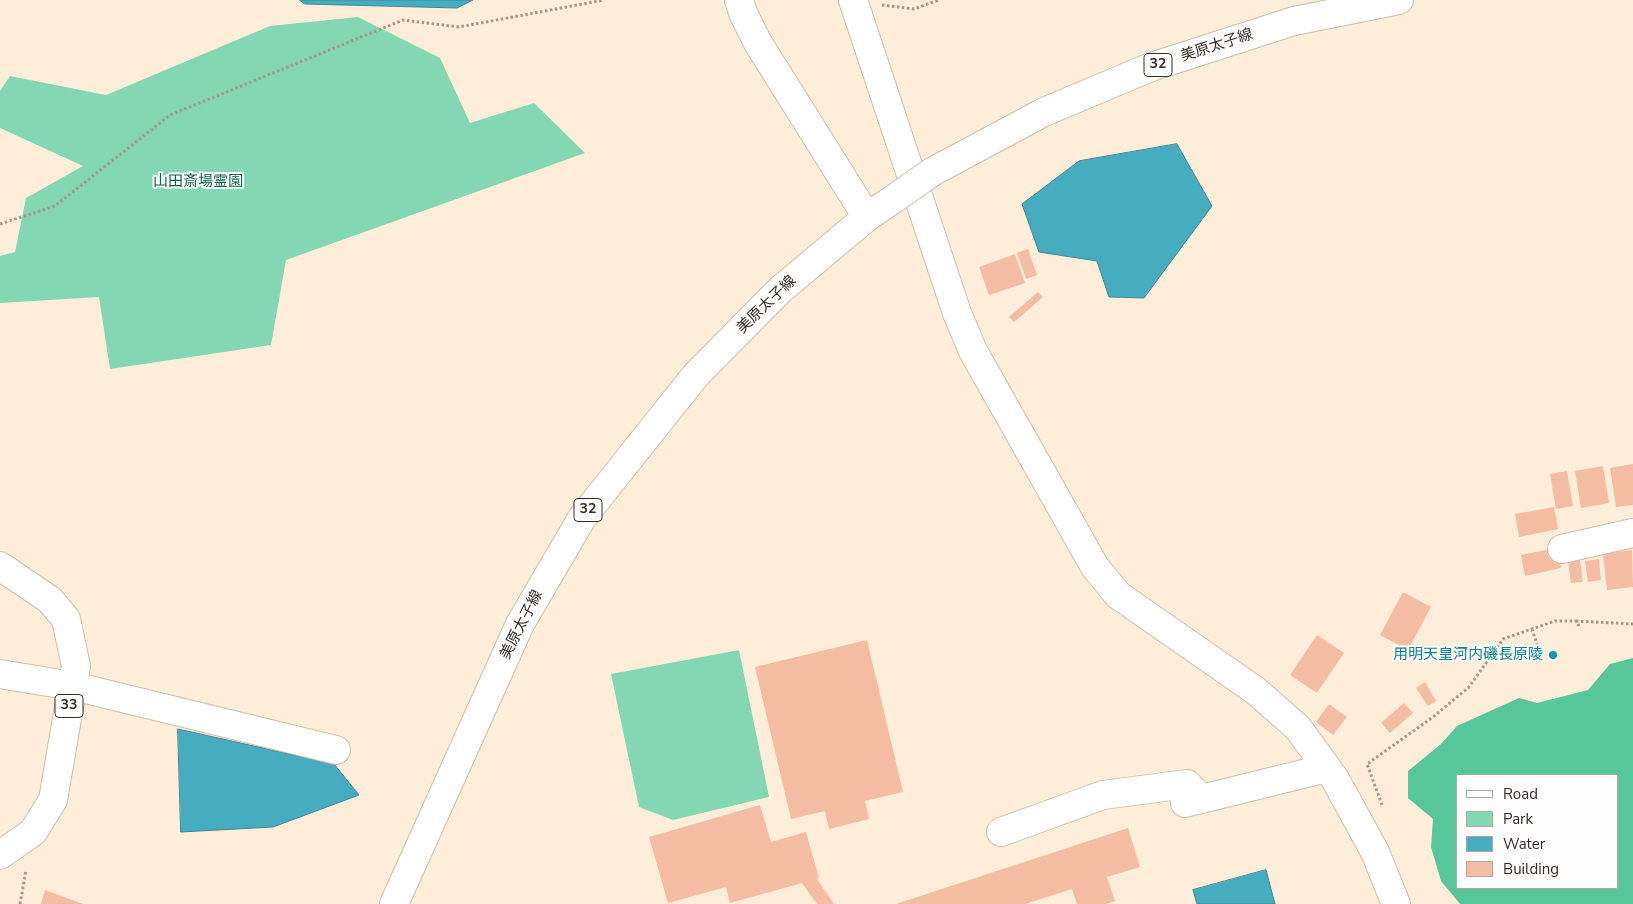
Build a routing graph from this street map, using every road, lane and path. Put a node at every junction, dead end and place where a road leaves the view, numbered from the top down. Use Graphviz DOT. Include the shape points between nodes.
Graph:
graph roads {
  1 [pos="604,0"];
  2 [pos="739,0"];
  3 [pos="939,0"];
  4 [pos="1399,0"];
  5 [pos="854,5"];
  6 [pos="868,217"];
  7 [pos="0,224"];
  8 [pos="1633,534"];
  9 [pos="1562,549"];
  10 [pos="0,566"];
  11 [pos="1576,621"];
  12 [pos="1633,624"];
  13 [pos="1579,626"];
  14 [pos="1532,629"];
  15 [pos="1540,654"];
  16 [pos="0,674"];
  17 [pos="73,686"];
  18 [pos="336,750"];
  19 [pos="1367,764"];
  20 [pos="1327,768"];
  21 [pos="1001,832"];
  22 [pos="0,855"];
  23 [pos="394,904"];
  24 [pos="1396,904"];
  1 -- 7 [label="path" via="459,27 403,20 170,114 54,206"];
  2 -- 6 [label="street" via="758,43"];
  3 -- 5 [label="path" via="914,9"];
  4 -- 6 [label="street, 美原太子線 / 32, bridge" via="1294,21 1151,67 1044,112 932,172"];
  5 -- 20 [label="street" via="957,313 994,390 1094,567 1118,595 1256,691 1298,728"];
  6 -- 23 [label="street, 美原太子線 / 32" via="780,290 695,376 582,518 520,624"];
  8 -- 9 [label="street"];
  10 -- 17 [label="street, 33" via="50,600 66,619 76,666"];
  11 -- 12 [label="path"];
  11 -- 13 [label="path"];
  11 -- 14 [label="path" via="1555,621"];
  14 -- 15 [label="path"];
  14 -- 19 [label="path" via="1503,639 1469,687"];
  16 -- 17 [label="street"];
  17 -- 18 [label="street"];
  17 -- 22 [label="street, 33" via="53,800 33,832"];
  20 -- 21 [label="street" via="1194,801 1187,784 1102,795"];
  20 -- 24 [label="street" via="1375,852"];
}
